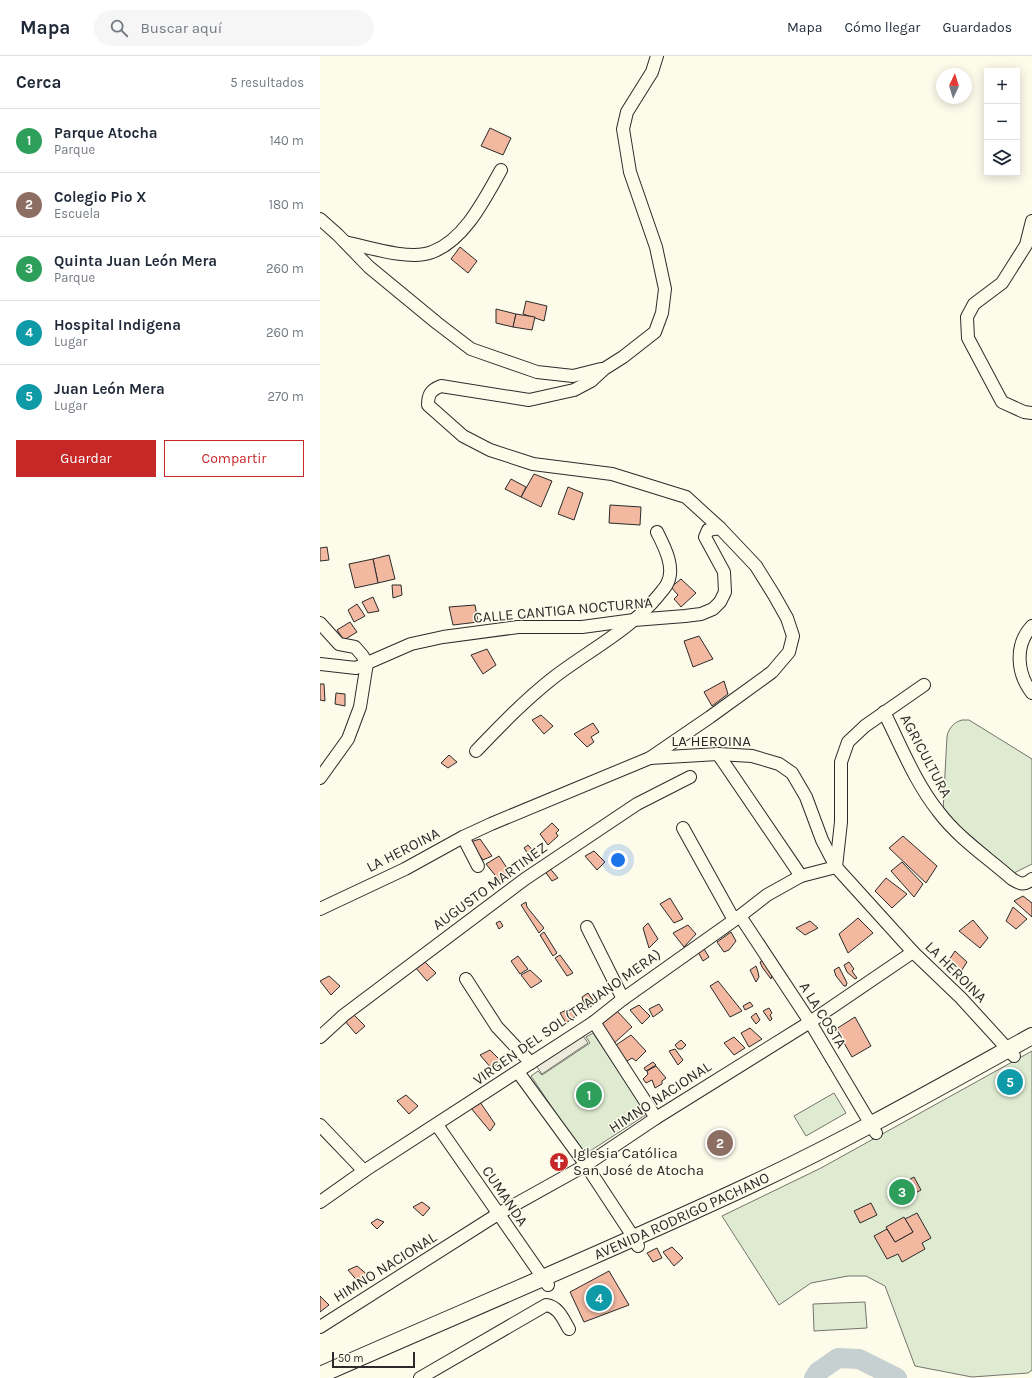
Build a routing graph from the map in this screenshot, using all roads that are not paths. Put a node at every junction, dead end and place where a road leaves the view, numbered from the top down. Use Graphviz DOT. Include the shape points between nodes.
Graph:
graph roads {
  1 [pos="657,56"];
  2 [pos="501,170"];
  3 [pos="320,219"];
  4 [pos="1032,221"];
  5 [pos="345,242"];
  6 [pos="604,369"];
  7 [pos="1032,413"];
  8 [pos="720,528"];
  9 [pos="657,532"];
  10 [pos="634,620"];
  11 [pos="320,623"];
  12 [pos="1030,627"];
  13 [pos="367,663"];
  14 [pos="320,664"];
  15 [pos="924,685"];
  16 [pos="1032,693"];
  17 [pos="884,712"];
  18 [pos="476,751"];
  19 [pos="718,754"];
  20 [pos="650,758"];
  21 [pos="690,777"];
  22 [pos="320,778"];
  23 [pos="683,828"];
  24 [pos="463,837"];
  25 [pos="478,866"];
  26 [pos="836,867"];
  27 [pos="801,876"];
  28 [pos="1032,879"];
  29 [pos="320,909"];
  30 [pos="737,918"];
  31 [pos="587,928"];
  32 [pos="913,952"];
  33 [pos="466,979"];
  34 [pos="623,999"];
  35 [pos="594,1022"];
  36 [pos="810,1022"];
  37 [pos="1032,1036"];
  38 [pos="320,1037"];
  39 [pos="1032,1046"];
  40 [pos="1012,1052"];
  41 [pos="531,1063"];
  42 [pos="518,1072"];
  43 [pos="656,1118"];
  44 [pos="320,1125"];
  45 [pos="437,1125"];
  46 [pos="874,1129"];
  47 [pos="586,1165"];
  48 [pos="364,1171"];
  49 [pos="320,1202"];
  50 [pos="498,1214"];
  51 [pos="636,1242"];
  52 [pos="545,1282"];
  53 [pos="320,1327"];
  54 [pos="569,1329"];
  55 [pos="320,1375"];
  56 [pos="338,1378"];
  57 [pos="420,1378"];
  1 -- 6 [label="street" via="652,72 627,112 623,129 630,172 656,247 665,290 662,313 655,332"];
  2 -- 5 [label="street" via="474,216 449,243 431,253 396,254"];
  3 -- 5 [label="street"];
  4 -- 7 [label="street" via="1026,245 1002,283 974,304 967,317 968,338 1002,402"];
  5 -- 6 [label="street" via="369,267 471,349 538,372 573,376"];
  6 -- 8 [label="street" via="591,381 574,390 529,400 441,386 432,389 428,396 428,405 463,436 490,450 533,464 612,474 686,497"];
  8 -- 10 [label="street, CALLE CANTIGA NOCTURNA" via="708,530 705,537 724,572 725,592 717,606 686,616"];
  8 -- 20 [label="street" via="756,566 788,618 793,636 789,652 772,672"];
  9 -- 10 [label="street" via="668,559 668,583 648,609"];
  10 -- 13 [label="street, CALLE CANTIGA NOCTURNA" via="582,627 518,628 443,637 411,644"];
  10 -- 18 [label="street" via="553,678 512,713"];
  11 -- 13 [label="street" via="339,644 355,647"];
  12 -- 16 [label="street" via="1024,636 1020,662 1025,685"];
  13 -- 14 [label="street, CALLE CANTIGA NOCTURNA" via="356,668"];
  13 -- 22 [label="street" via="360,707 348,739"];
  15 -- 17 [label="street"];
  17 -- 26 [label="street" via="864,726 848,742 841,762 841,822"];
  17 -- 28 [label="street, AGRICULTURA" via="922,788 938,812 956,832 1012,879 1022,884"];
  19 -- 20 [label="street, LA HEROINA"];
  19 -- 26 [label="street, LA HEROINA" via="752,756 779,764 792,773 806,797 822,840"];
  19 -- 27 [label="street"];
  20 -- 24 [label="street, LA HEROINA"];
  21 -- 38 [label="street, AUGUSTO MARTINEZ" via="637,804 525,879 344,1015"];
  23 -- 30 [label="street, A LA COSTA"];
  24 -- 25 [label="street"];
  24 -- 29 [label="street, LA HEROINA"];
  26 -- 27 [label="street, VIRGEN DEL SOL (TRAJANO MERA)"];
  26 -- 32 [label="street, LA HEROINA"];
  27 -- 30 [label="street, VIRGEN DEL SOL (TRAJANO MERA)" via="767,895"];
  30 -- 34 [label="street, VIRGEN DEL SOL (TRAJANO MERA)"];
  30 -- 36 [label="street, A LA COSTA"];
  31 -- 34 [label="street"];
  32 -- 36 [label="street, HIMNO NACIONAL"];
  32 -- 40 [label="street, LA HEROINA"];
  33 -- 41 [label="street" via="497,1027"];
  34 -- 35 [label="street, VIRGEN DEL SOL (TRAJANO MERA)"];
  35 -- 41 [label="street, VIRGEN DEL SOL (TRAJANO MERA)"];
  35 -- 43 [label="street"];
  36 -- 43 [label="street, HIMNO NACIONAL"];
  36 -- 46 [label="street, A LA COSTA"];
  37 -- 40 [label="main road, AVENIDA RODRIGO PACHANO"];
  39 -- 40 [label="main road, AVENIDA RODRIGO PACHANO"];
  40 -- 46 [label="main road, AVENIDA RODRIGO PACHANO"];
  41 -- 42 [label="street, VIRGEN DEL SOL (TRAJANO MERA)"];
  42 -- 45 [label="street, VIRGEN DEL SOL (TRAJANO MERA)"];
  42 -- 47 [label="street"];
  43 -- 47 [label="street, HIMNO NACIONAL"];
  44 -- 48 [label="street"];
  45 -- 48 [label="street, VIRGEN DEL SOL (TRAJANO MERA)"];
  45 -- 50 [label="street, CUMANDA"];
  46 -- 51 [label="main road, AVENIDA RODRIGO PACHANO" via="750,1185"];
  47 -- 50 [label="street, HIMNO NACIONAL"];
  47 -- 51 [label="street"];
  48 -- 49 [label="street, VIRGEN DEL SOL (TRAJANO MERA)"];
  50 -- 52 [label="street, CUMANDA"];
  50 -- 53 [label="street, HIMNO NACIONAL"];
  51 -- 52 [label="main road, AVENIDA RODRIGO PACHANO"];
  52 -- 55 [label="main road, AVENIDA RODRIGO PACHANO"];
  52 -- 56 [label="main road, AVENIDA RODRIGO PACHANO"];
  54 -- 57 [label="street" via="557,1310 546,1305"];
}
